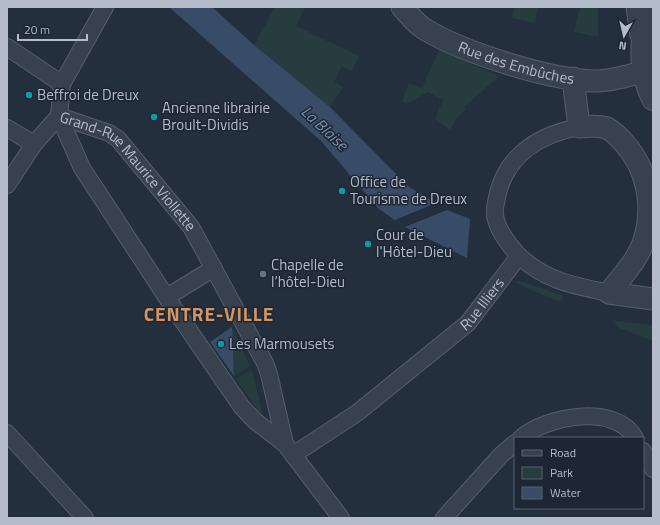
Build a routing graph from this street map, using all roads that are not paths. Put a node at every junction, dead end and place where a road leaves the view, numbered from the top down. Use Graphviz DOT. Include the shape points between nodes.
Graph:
graph roads {
  1 [pos="105,7"];
  2 [pos="402,7"];
  3 [pos="632,7"];
  4 [pos="646,7"];
  5 [pos="648,40"];
  6 [pos="7,47"];
  7 [pos="642,72"];
  8 [pos="573,78"];
  9 [pos="62,84"];
  10 [pos="653,99"];
  11 [pos="59,116"];
  12 [pos="579,127"];
  13 [pos="7,128"];
  14 [pos="34,144"];
  15 [pos="7,185"];
  16 [pos="519,256"];
  17 [pos="214,268"];
  18 [pos="609,294"];
  19 [pos="167,297"];
  20 [pos="653,299"];
  21 [pos="7,433"];
  22 [pos="523,437"];
  23 [pos="635,437"];
  24 [pos="514,444"];
  25 [pos="289,449"];
  26 [pos="644,453"];
  27 [pos="653,469"];
  28 [pos="85,518"];
  29 [pos="341,518"];
  30 [pos="444,518"];
  1 -- 9 [label="street"];
  2 -- 8 [label="street, Rue des Embûches" via="412,19 427,30 457,44 511,64"];
  3 -- 7 [label="lane"];
  4 -- 5 [label="street"];
  5 -- 7 [label="street"];
  6 -- 9 [label="street"];
  7 -- 8 [label="street, Rue des Embûches" via="606,80"];
  7 -- 10 [label="street"];
  8 -- 12 [label="street"];
  9 -- 11 [label="street"];
  11 -- 14 [label="street"];
  11 -- 17 [label="street, Grand-Rue Maurice Viollette" via="109,133 118,139 191,227"];
  11 -- 19 [label="street, Grand-Rue Maurice Viollette" via="82,168"];
  12 -- 16 [label="street" via="556,133 537,142 522,153 506,173 499,189 495,215 502,233"];
  12 -- 18 [label="street" via="606,128 621,139 636,158 644,174 648,193 647,227 642,246"];
  13 -- 14 [label="street"];
  14 -- 15 [label="street"];
  16 -- 18 [label="street" via="541,274"];
  16 -- 25 [label="street, Rue Illiers" via="468,323 357,413"];
  17 -- 19 [label="street"];
  17 -- 25 [label="street, Grand-Rue Maurice Viollette" via="270,374"];
  18 -- 20 [label="street"];
  19 -- 25 [label="street, Grand-Rue Maurice Viollette" via="242,406 255,421"];
  21 -- 28 [label="street"];
  22 -- 23 [label="street" via="548,422 583,416 609,419 622,424"];
  24 -- 30 [label="street"];
  25 -- 29 [label="street, Grand-Rue Maurice Viollette"];
  26 -- 27 [label="street"];
}
